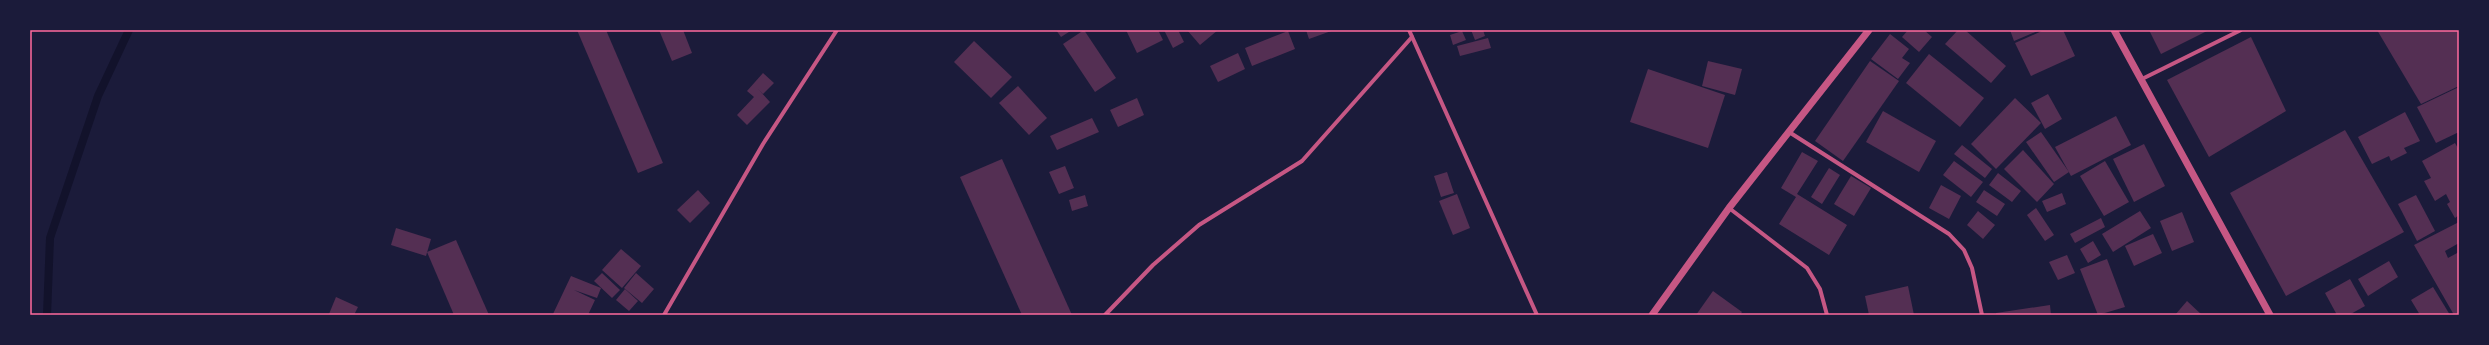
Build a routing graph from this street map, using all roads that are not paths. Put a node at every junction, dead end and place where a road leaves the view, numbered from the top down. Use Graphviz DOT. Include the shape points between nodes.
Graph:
graph roads {
  1 [pos="837,30"];
  2 [pos="1409,30"];
  3 [pos="1870,30"];
  4 [pos="2114,30"];
  5 [pos="2241,30"];
  6 [pos="1412,37"];
  7 [pos="2142,79"];
  8 [pos="1789,132"];
  9 [pos="1729,208"];
  10 [pos="664,315"];
  11 [pos="1105,315"];
  12 [pos="1537,315"];
  13 [pos="1652,315"];
  14 [pos="1827,315"];
  15 [pos="1982,315"];
  16 [pos="2270,315"];
  1 -- 10 [label="street" via="763,144"];
  2 -- 6 [label="street"];
  3 -- 8 [label="street"];
  4 -- 7 [label="street"];
  5 -- 7 [label="street"];
  6 -- 11 [label="street" via="1302,161 1200,224 1153,265"];
  6 -- 12 [label="street"];
  7 -- 16 [label="street"];
  8 -- 9 [label="street"];
  8 -- 15 [label="street" via="1949,234 1964,250 1972,268"];
  9 -- 13 [label="street"];
  9 -- 14 [label="street" via="1806,268 1820,289"];
}
